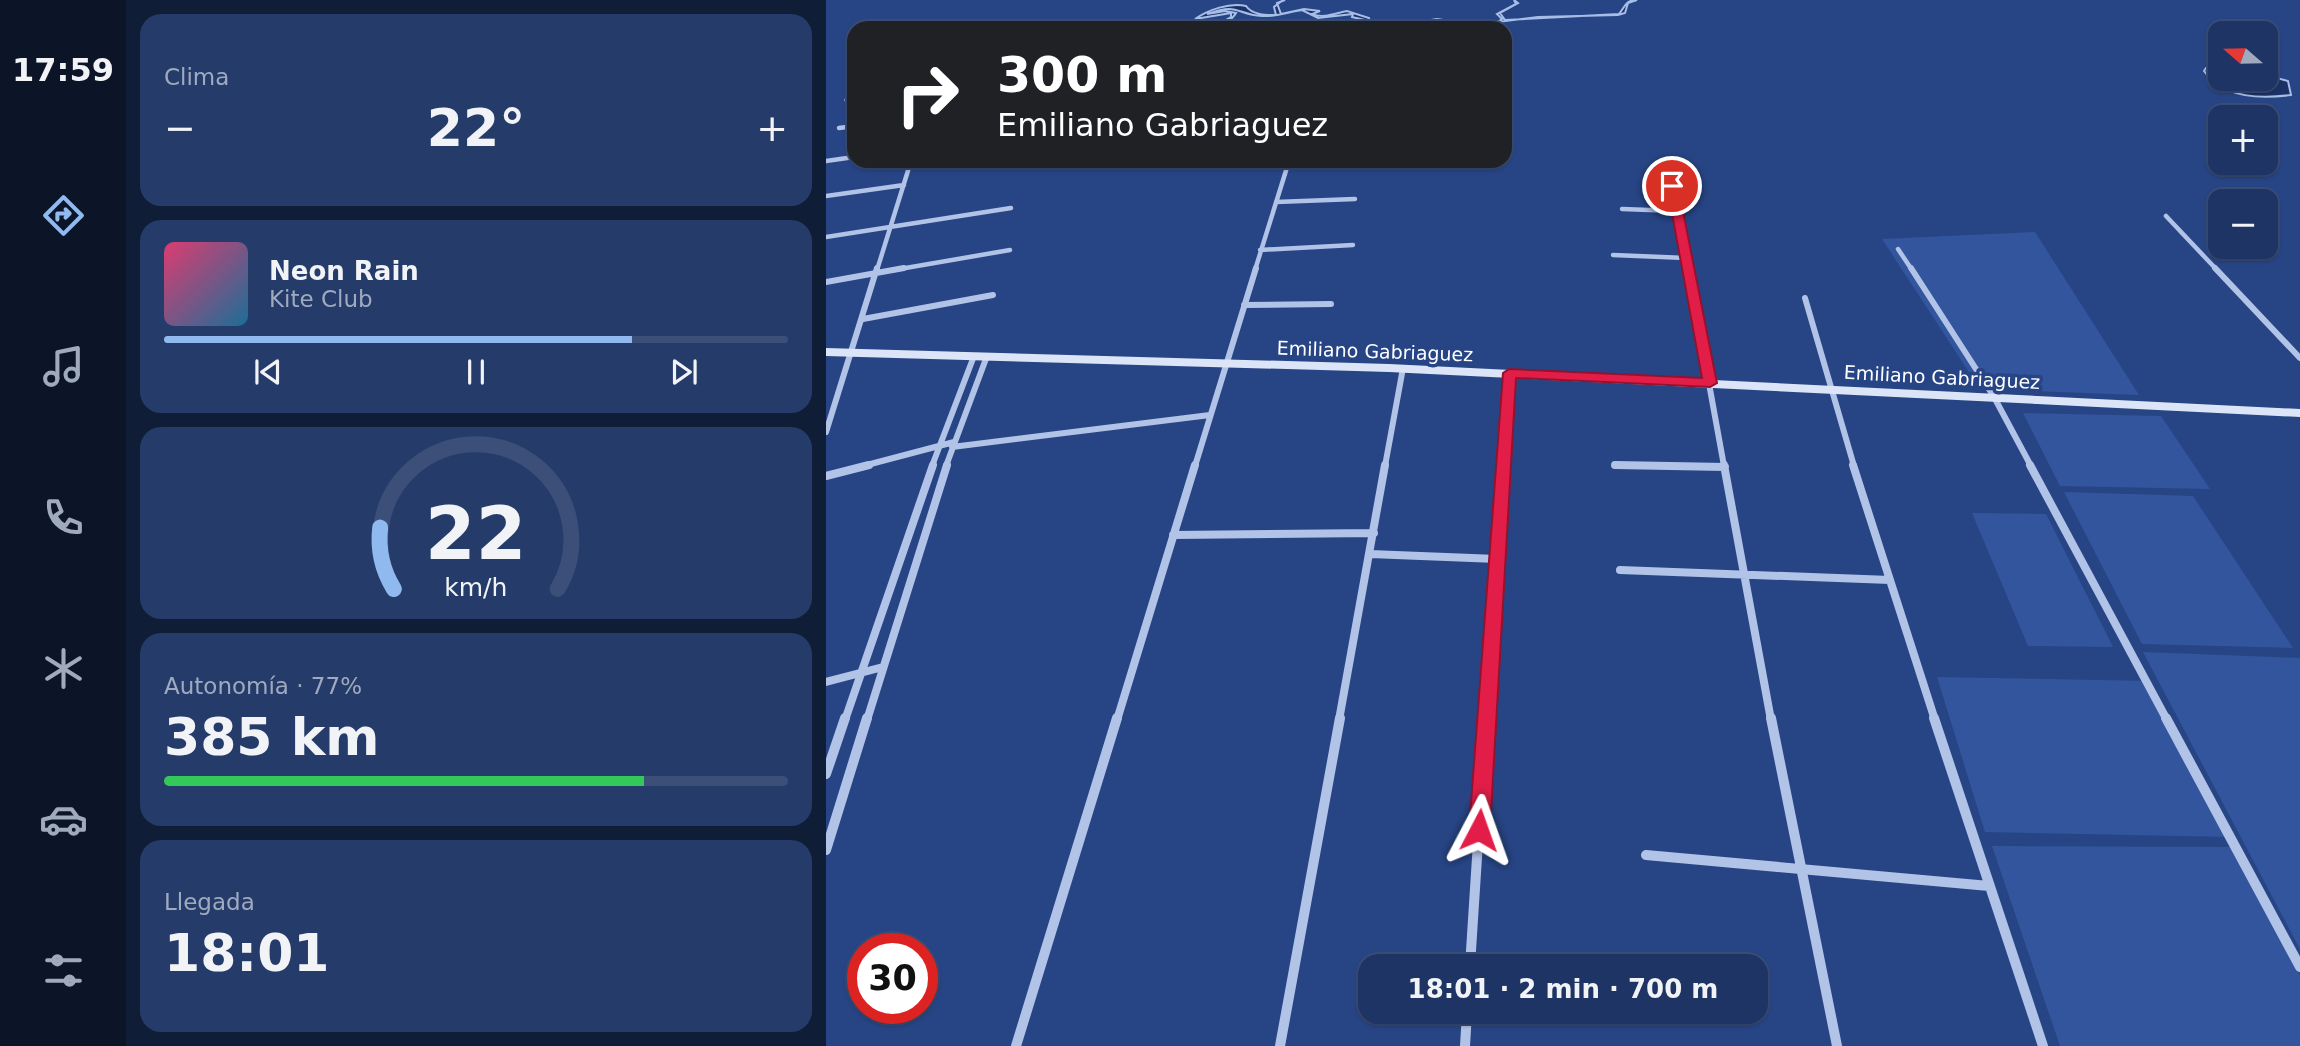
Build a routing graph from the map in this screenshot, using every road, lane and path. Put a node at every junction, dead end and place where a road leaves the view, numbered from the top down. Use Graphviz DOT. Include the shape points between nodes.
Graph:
graph roads {
  1 [pos="847,127"];
  2 [pos="839,128"];
  3 [pos="847,158"];
  4 [pos="826,161"];
  5 [pos="1668,162"];
  6 [pos="909,168"];
  7 [pos="1287,168"];
  8 [pos="904,185"];
  9 [pos="826,196"];
  10 [pos="1355,199"];
  11 [pos="1276,202"];
  12 [pos="1011,208"];
  13 [pos="1622,209"];
  14 [pos="1677,211"];
  15 [pos="2166,216"];
  16 [pos="891,226"];
  17 [pos="826,237"];
  18 [pos="1353,245"];
  19 [pos="1898,249"];
  20 [pos="1010,250"];
  21 [pos="1261,250"];
  22 [pos="1613,255"];
  23 [pos="1686,258"];
  24 [pos="877,273"];
  25 [pos="826,282"];
  26 [pos="993,295"];
  27 [pos="1805,298"];
  28 [pos="1331,304"];
  29 [pos="1244,305"];
  30 [pos="863,319"];
  31 [pos="826,352"];
  32 [pos="853,353"];
  33 [pos="980,356"];
  34 [pos="2300,358"];
  35 [pos="1226,363"];
  36 [pos="1403,368"];
  37 [pos="1509,373"];
  38 [pos="1710,383"];
  39 [pos="1829,388"];
  40 [pos="1994,397"];
  41 [pos="2300,413"];
  42 [pos="1210,415"];
  43 [pos="826,432"];
  44 [pos="953,445"];
  45 [pos="939,446"];
  46 [pos="1615,465"];
  47 [pos="1725,467"];
  48 [pos="826,476"];
  49 [pos="1374,533"];
  50 [pos="1173,535"];
  51 [pos="1370,554"];
  52 [pos="1497,559"];
  53 [pos="1620,569"];
  54 [pos="1745,573"];
  55 [pos="1890,580"];
  56 [pos="883,667"];
  57 [pos="862,671"];
  58 [pos="826,681"];
  59 [pos="826,774"];
  60 [pos="826,850"];
  61 [pos="1646,855"];
  62 [pos="1801,869"];
  63 [pos="1989,886"];
  64 [pos="1471,954"];
  65 [pos="2300,967"];
  66 [pos="1466,1024"];
  67 [pos="1016,1046"];
  68 [pos="1280,1046"];
  69 [pos="1465,1046"];
  70 [pos="1837,1046"];
  71 [pos="2043,1046"];
  1 -- 2 [label="street"];
  3 -- 4 [label="street"];
  5 -- 14 [label="street"];
  6 -- 8 [label="street"];
  7 -- 11 [label="street"];
  8 -- 9 [label="street"];
  8 -- 16 [label="street"];
  10 -- 11 [label="street"];
  11 -- 21 [label="street"];
  12 -- 16 [label="street"];
  13 -- 14 [label="street"];
  14 -- 23 [label="street"];
  15 -- 34 [label="street"];
  16 -- 17 [label="street"];
  16 -- 24 [label="street"];
  18 -- 21 [label="street"];
  19 -- 40 [label="street"];
  20 -- 24 [label="street"];
  21 -- 29 [label="street"];
  22 -- 23 [label="street"];
  23 -- 38 [label="street"];
  24 -- 25 [label="street"];
  24 -- 30 [label="street"];
  26 -- 30 [label="street"];
  27 -- 39 [label="street"];
  28 -- 29 [label="street"];
  29 -- 35 [label="street"];
  30 -- 32 [label="street"];
  31 -- 32 [label="main road, Emiliano Gabriaguez"];
  32 -- 33 [label="main road, Emiliano Gabriaguez"];
  32 -- 43 [label="street"];
  33 -- 35 [label="main road, Emiliano Gabriaguez"];
  33 -- 44 [label="street"];
  33 -- 45 [label="street"];
  35 -- 36 [label="main road, Emiliano Gabriaguez"];
  35 -- 42 [label="street"];
  36 -- 37 [label="main road, Emiliano Gabriaguez"];
  36 -- 49 [label="street"];
  37 -- 38 [label="main road, Emiliano Gabriaguez"];
  37 -- 52 [label="street"];
  38 -- 39 [label="main road, Emiliano Gabriaguez"];
  38 -- 47 [label="street"];
  39 -- 40 [label="main road, Emiliano Gabriaguez"];
  39 -- 55 [label="street"];
  40 -- 41 [label="main road, Emiliano Gabriaguez"];
  40 -- 65 [label="street"];
  42 -- 44 [label="street"];
  42 -- 50 [label="street"];
  44 -- 45 [label="street"];
  44 -- 56 [label="street"];
  45 -- 48 [label="street"];
  45 -- 57 [label="street"];
  46 -- 47 [label="street"];
  47 -- 54 [label="street"];
  49 -- 50 [label="street"];
  49 -- 51 [label="street"];
  50 -- 67 [label="street"];
  51 -- 52 [label="street"];
  51 -- 68 [label="street"];
  52 -- 64 [label="street"];
  53 -- 54 [label="street"];
  54 -- 55 [label="street"];
  54 -- 62 [label="street"];
  55 -- 63 [label="street"];
  56 -- 57 [label="street"];
  56 -- 60 [label="street"];
  57 -- 58 [label="street"];
  57 -- 59 [label="street"];
  61 -- 62 [label="street"];
  62 -- 63 [label="street"];
  62 -- 70 [label="street"];
  63 -- 71 [label="street"];
  66 -- 69 [label="street"];
}
